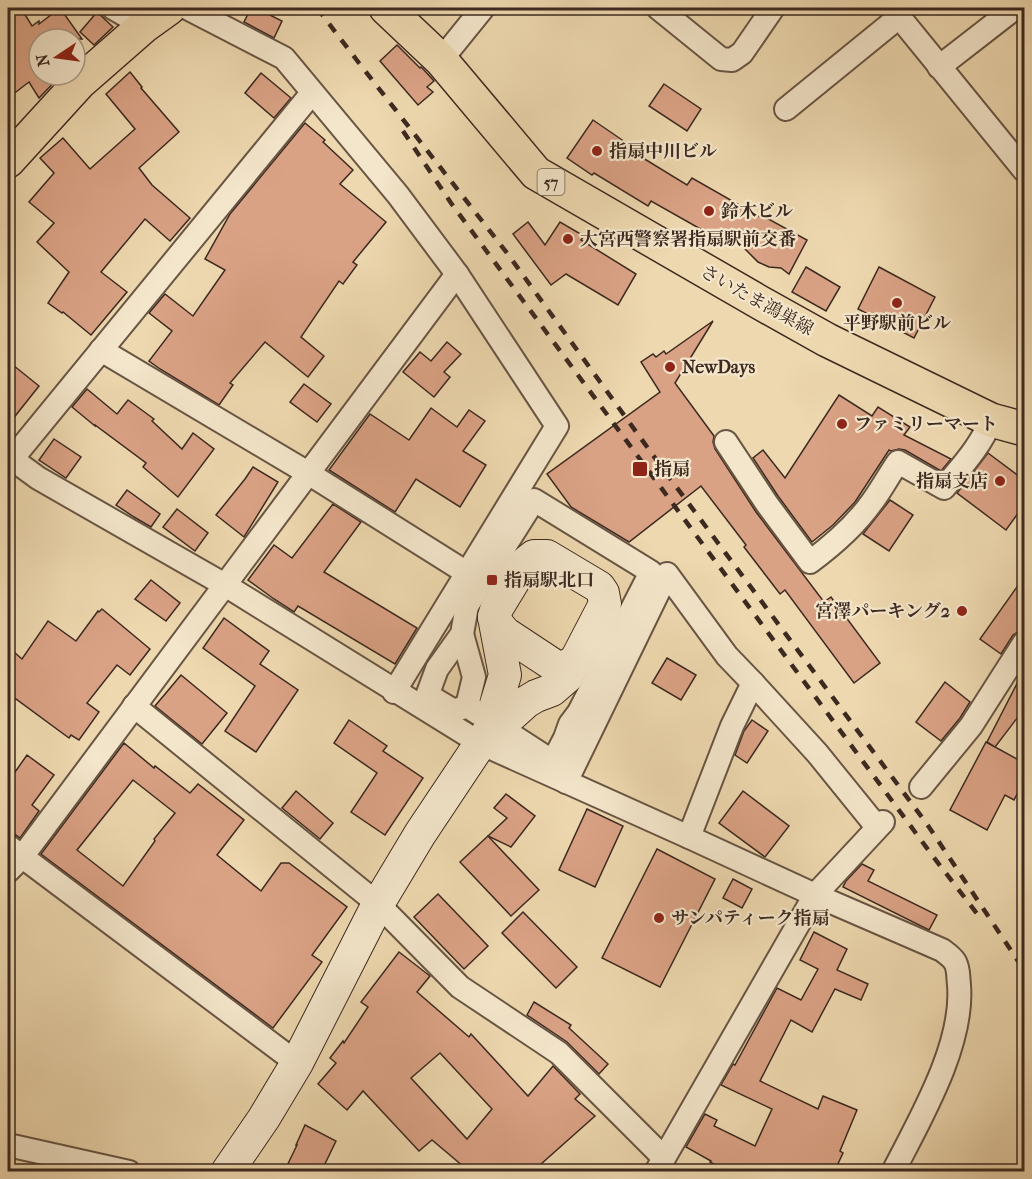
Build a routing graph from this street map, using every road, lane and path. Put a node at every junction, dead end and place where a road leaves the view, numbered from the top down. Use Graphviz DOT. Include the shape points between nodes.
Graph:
graph roads {
  1 [pos="113,8"];
  2 [pos="188,8"];
  3 [pos="386,8"];
  4 [pos="483,8"];
  5 [pos="658,8"];
  6 [pos="773,8"];
  7 [pos="1015,8"];
  8 [pos="896,12"];
  9 [pos="156,17"];
  10 [pos="441,60"];
  11 [pos="939,67"];
  12 [pos="312,93"];
  13 [pos="786,109"];
  14 [pos="1017,146"];
  15 [pos="11,152"];
  16 [pos="1024,170"];
  17 [pos="457,274"];
  18 [pos="101,350"];
  19 [pos="991,420"];
  20 [pos="1024,429"];
  21 [pos="726,442"];
  22 [pos="10,458"];
  23 [pos="308,473"];
  24 [pos="467,573"];
  25 [pos="225,585"];
  26 [pos="494,616"];
  27 [pos="462,634"];
  28 [pos="1024,643"];
  29 [pos="575,662"];
  30 [pos="753,683"];
  31 [pos="398,686"];
  32 [pos="427,696"];
  33 [pos="134,706"];
  34 [pos="467,706"];
  35 [pos="487,733"];
  36 [pos="563,772"];
  37 [pos="921,787"];
  38 [pos="689,837"];
  39 [pos="12,858"];
  40 [pos="815,895"];
  41 [pos="378,904"];
  42 [pos="297,1063"];
  43 [pos="8,1145"];
  44 [pos="660,1165"];
  45 [pos="129,1172"];
  46 [pos="227,1172"];
  47 [pos="893,1172"];
  1 -- 9 [label="street"];
  2 -- 12 [label="street" via="284,58"];
  3 -- 10 [label="main road, さいたま鴻巣線 / 57"];
  4 -- 10 [label="street"];
  5 -- 6 [label="street" via="721,58 732,60 742,53"];
  7 -- 11 [label="street"];
  8 -- 11 [label="street"];
  8 -- 13 [label="street"];
  9 -- 15 [label="main road" via="80,82"];
  10 -- 19 [label="main road, さいたま鴻巣線 / 57" via="536,173 817,334"];
  11 -- 14 [label="street"];
  12 -- 17 [label="street" via="398,195"];
  12 -- 18 [label="street"];
  14 -- 16 [label="street"];
  17 -- 23 [label="street"];
  17 -- 24 [label="street" via="557,426"];
  18 -- 22 [label="street"];
  18 -- 23 [label="street"];
  19 -- 20 [label="main road, さいたま鴻巣線 / 57"];
  19 -- 21 [label="street" via="987,432 944,488 898,462 861,516 810,562"];
  22 -- 25 [label="street"];
  23 -- 24 [label="street"];
  23 -- 25 [label="street"];
  24 -- 31 [label="street"];
  25 -- 31 [label="street"];
  25 -- 33 [label="street"];
  26 -- 29 [label="street" via="505,633 555,666 561,668"];
  26 -- 29 [label="street" via="524,564 534,556 547,556 598,587 605,599"];
  26 -- 35 [label="street" via="505,675"];
  27 -- 32 [label="street" via="437,669"];
  27 -- 34 [label="street" via="474,677"];
  27 -- 36 [label="street" via="467,606 534,500 651,572 570,724"];
  28 -- 37 [label="street" via="971,726"];
  29 -- 35 [label="street" via="560,685 526,702"];
  30 -- 36 [label="street" via="727,656 667,574"];
  30 -- 38 [label="street"];
  30 -- 40 [label="street" via="880,825"];
  31 -- 32 [label="street"];
  31 -- 35 [label="street"];
  32 -- 34 [label="street" via="454,711"];
  33 -- 39 [label="street"];
  33 -- 41 [label="street"];
  34 -- 35 [label="street"];
  35 -- 36 [label="street"];
  35 -- 41 [label="street"];
  36 -- 38 [label="street"];
  38 -- 40 [label="street"];
  39 -- 42 [label="street"];
  40 -- 44 [label="street"];
  40 -- 47 [label="street" via="942,950 954,960 958,971 960,996 955,1032 935,1088"];
  41 -- 42 [label="street"];
  41 -- 44 [label="street" via="460,987 559,1053"];
  42 -- 46 [label="street"];
  43 -- 45 [label="street"];
}
